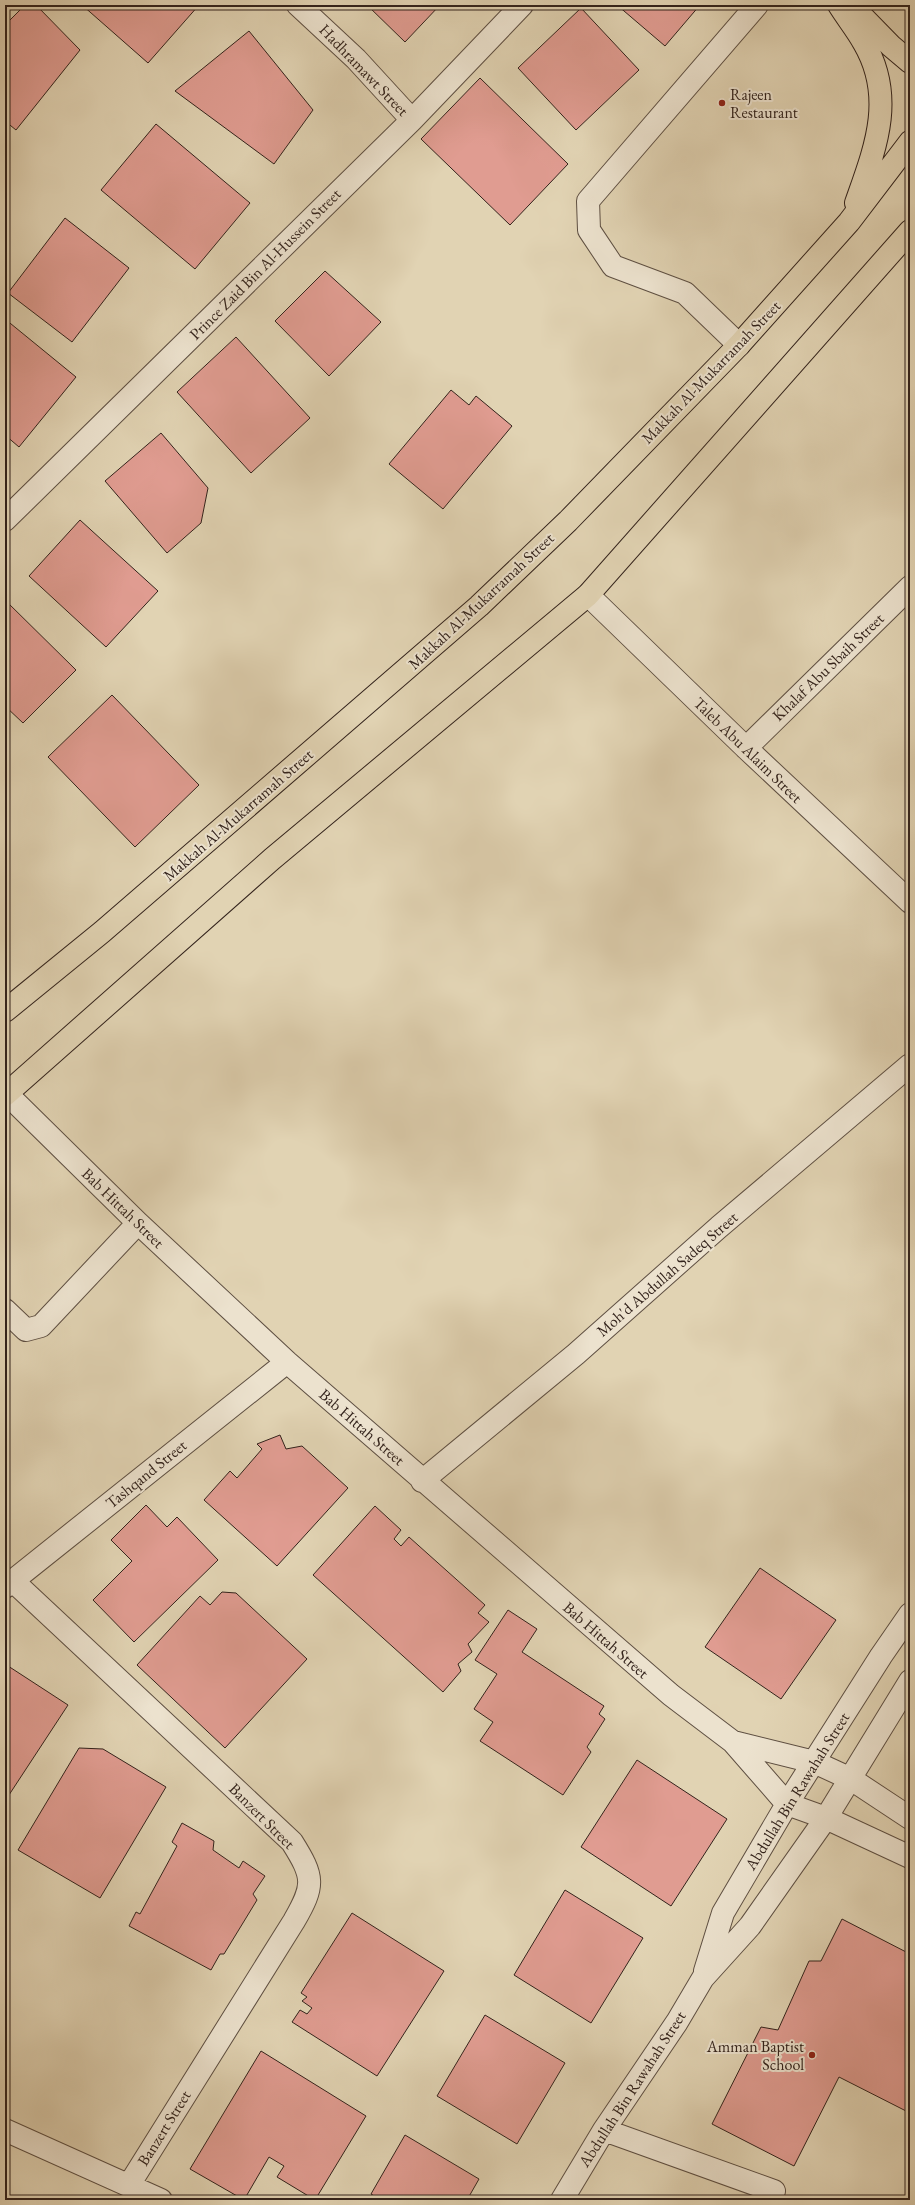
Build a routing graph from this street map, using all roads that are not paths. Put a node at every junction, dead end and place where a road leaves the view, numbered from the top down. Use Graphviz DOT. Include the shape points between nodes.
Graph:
graph roads {
  1 [pos="298,5"];
  2 [pos="522,5"];
  3 [pos="757,5"];
  4 [pos="838,5"];
  5 [pos="852,5"];
  6 [pos="910,62"];
  7 [pos="412,120"];
  8 [pos="910,142"];
  9 [pos="849,222"];
  10 [pos="910,231"];
  11 [pos="739,344"];
  12 [pos="5,520"];
  13 [pos="910,587"];
  14 [pos="588,596"];
  15 [pos="746,748"];
  16 [pos="910,902"];
  17 [pos="5,1012"];
  18 [pos="910,1065"];
  19 [pos="6,1094"];
  20 [pos="138,1223"];
  21 [pos="5,1310"];
  22 [pos="287,1362"];
  23 [pos="422,1481"];
  24 [pos="9,1584"];
  25 [pos="910,1614"];
  26 [pos="910,1681"];
  27 [pos="733,1742"];
  28 [pos="814,1762"];
  29 [pos="850,1779"];
  30 [pos="787,1804"];
  31 [pos="826,1818"];
  32 [pos="910,1818"];
  33 [pos="910,1857"];
  34 [pos="703,1978"];
  35 [pos="5,2130"];
  36 [pos="604,2130"];
  37 [pos="129,2185"];
  38 [pos="774,2191"];
  39 [pos="161,2200"];
  40 [pos="562,2200"];
  1 -- 7 [label="street, Hadhramawt Street" via="356,59"];
  2 -- 7 [label="street, Prince Zaid Bin Al-Hussein Street"];
  3 -- 11 [label="street" via="588,201 589,230 613,266 685,293"];
  4 -- 9 [label="main road" via="865,44 876,70 881,96 881,124 875,150"];
  5 -- 6 [label="main road"];
  7 -- 12 [label="street, Prince Zaid Bin Al-Hussein Street"];
  8 -- 9 [label="main road, Makkah Al-Mukarramah Street"];
  9 -- 11 [label="main road, Makkah Al-Mukarramah Street"];
  10 -- 14 [label="main road"];
  11 -- 17 [label="main road, Makkah Al-Mukarramah Street" via="568,521 479,606 102,932"];
  13 -- 15 [label="street, Khalaf Abu Sbaih Street"];
  14 -- 15 [label="street, Taleb Abu Alaim Street"];
  14 -- 19 [label="main road" via="272,859"];
  15 -- 16 [label="street, Taleb Abu Alaim Street"];
  18 -- 23 [label="street, Moh'd Abdullah Sadeq Street" via="718,1227 576,1354"];
  19 -- 20 [label="street, Bab Hittah Street"];
  20 -- 21 [label="street" via="41,1326 26,1330"];
  20 -- 22 [label="street, Bab Hittah Street"];
  22 -- 23 [label="street, Bab Hittah Street"];
  22 -- 24 [label="street, Tashqand Street"];
  23 -- 27 [label="street, Bab Hittah Street" via="671,1695"];
  24 -- 37 [label="street, Banzert Street" via="292,1842 306,1863 311,1881 307,1899 294,1921"];
  25 -- 28 [label="street, Abdullah Bin Rawahah Street"];
  26 -- 29 [label="street, Abdullah Bin Rawahah Street"];
  27 -- 28 [label="street, Bab Hittah Street"];
  27 -- 30 [label="street, Bab Hittah Street"];
  28 -- 29 [label="street, Bab Hittah Street"];
  28 -- 30 [label="street, Abdullah Bin Rawahah Street"];
  29 -- 31 [label="street, Abdullah Bin Rawahah Street"];
  29 -- 32 [label="street, Bab Hittah Street"];
  30 -- 31 [label="street"];
  30 -- 34 [label="street, Abdullah Bin Rawahah Street" via="723,1913"];
  31 -- 33 [label="street"];
  31 -- 34 [label="street, Abdullah Bin Rawahah Street" via="750,1926"];
  34 -- 36 [label="street, Abdullah Bin Rawahah Street" via="677,2022"];
  35 -- 37 [label="street"];
  36 -- 38 [label="street"];
  36 -- 40 [label="street, Abdullah Bin Rawahah Street"];
  37 -- 39 [label="street"];
}
